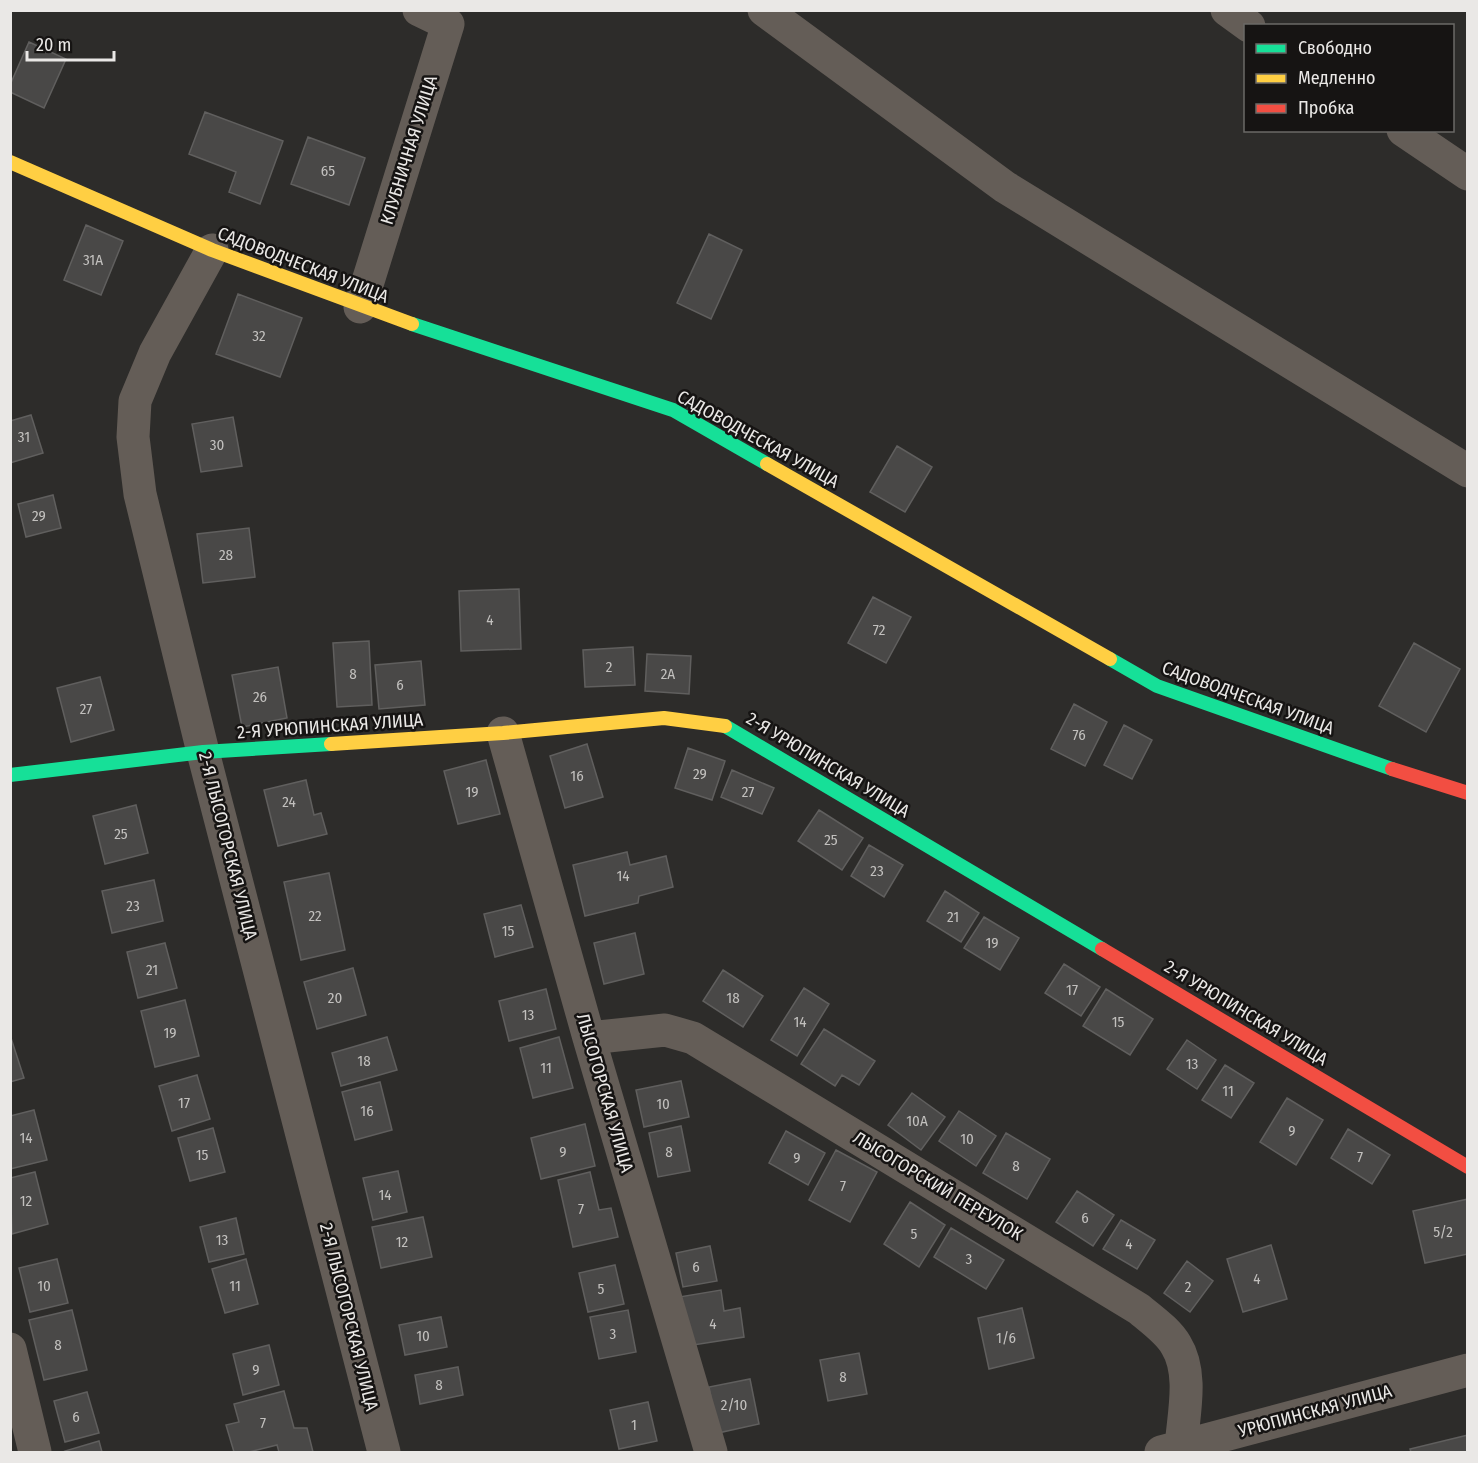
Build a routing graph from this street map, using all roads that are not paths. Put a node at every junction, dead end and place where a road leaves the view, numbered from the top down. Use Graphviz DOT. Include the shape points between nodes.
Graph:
graph roads {
  1 [pos="419,10"];
  2 [pos="764,10"];
  3 [pos="1227,10"];
  4 [pos="451,17"];
  5 [pos="1246,24"];
  6 [pos="1406,132"];
  7 [pos="10,162"];
  8 [pos="1467,174"];
  9 [pos="212,250"];
  10 [pos="360,307"];
  11 [pos="1467,471"];
  12 [pos="503,733"];
  13 [pos="203,752"];
  14 [pos="10,776"];
  15 [pos="1467,793"];
  16 [pos="589,1038"];
  17 [pos="1467,1167"];
  18 [pos="10,1349"];
  19 [pos="1467,1370"];
  20 [pos="17,1403"];
  21 [pos="1171,1450"];
  22 [pos="35,1452"];
  23 [pos="384,1452"];
  24 [pos="711,1452"];
  1 -- 4 [label="street, КЛУБНИЧНАЯ УЛИЦА"];
  2 -- 11 [label="street" via="1005,187"];
  3 -- 5 [label="street"];
  4 -- 10 [label="street, КЛУБНИЧНАЯ УЛИЦА"];
  6 -- 8 [label="street"];
  7 -- 9 [label="street, САДОВОДЧЕСКАЯ УЛИЦА"];
  9 -- 10 [label="street, САДОВОДЧЕСКАЯ УЛИЦА"];
  9 -- 13 [label="street, 2-Я ЛЫСОГОРСКАЯ УЛИЦА" via="154,353 135,401 133,418 140,494"];
  10 -- 15 [label="street, САДОВОДЧЕСКАЯ УЛИЦА" via="673,410 1157,686"];
  12 -- 13 [label="street, 2-Я УРЮПИНСКАЯ УЛИЦА"];
  12 -- 16 [label="street, ЛЫСОГОРСКАЯ УЛИЦА"];
  12 -- 17 [label="street, 2-Я УРЮПИНСКАЯ УЛИЦА" via="664,718 716,723 733,729"];
  13 -- 14 [label="street, 2-Я УРЮПИНСКАЯ УЛИЦА"];
  13 -- 23 [label="street, 2-Я ЛЫСОГОРСКАЯ УЛИЦА"];
  16 -- 21 [label="street, ЛЫСОГОРСКИЙ ПЕРЕУЛОК" via="665,1030 693,1038 1139,1309 1177,1345 1182,1359 1186,1383"];
  16 -- 24 [label="street, ЛЫСОГОРСКАЯ УЛИЦА"];
  18 -- 20 [label="street"];
  19 -- 21 [label="street, УРЮПИНСКАЯ УЛИЦА"];
  20 -- 22 [label="street"];
}
